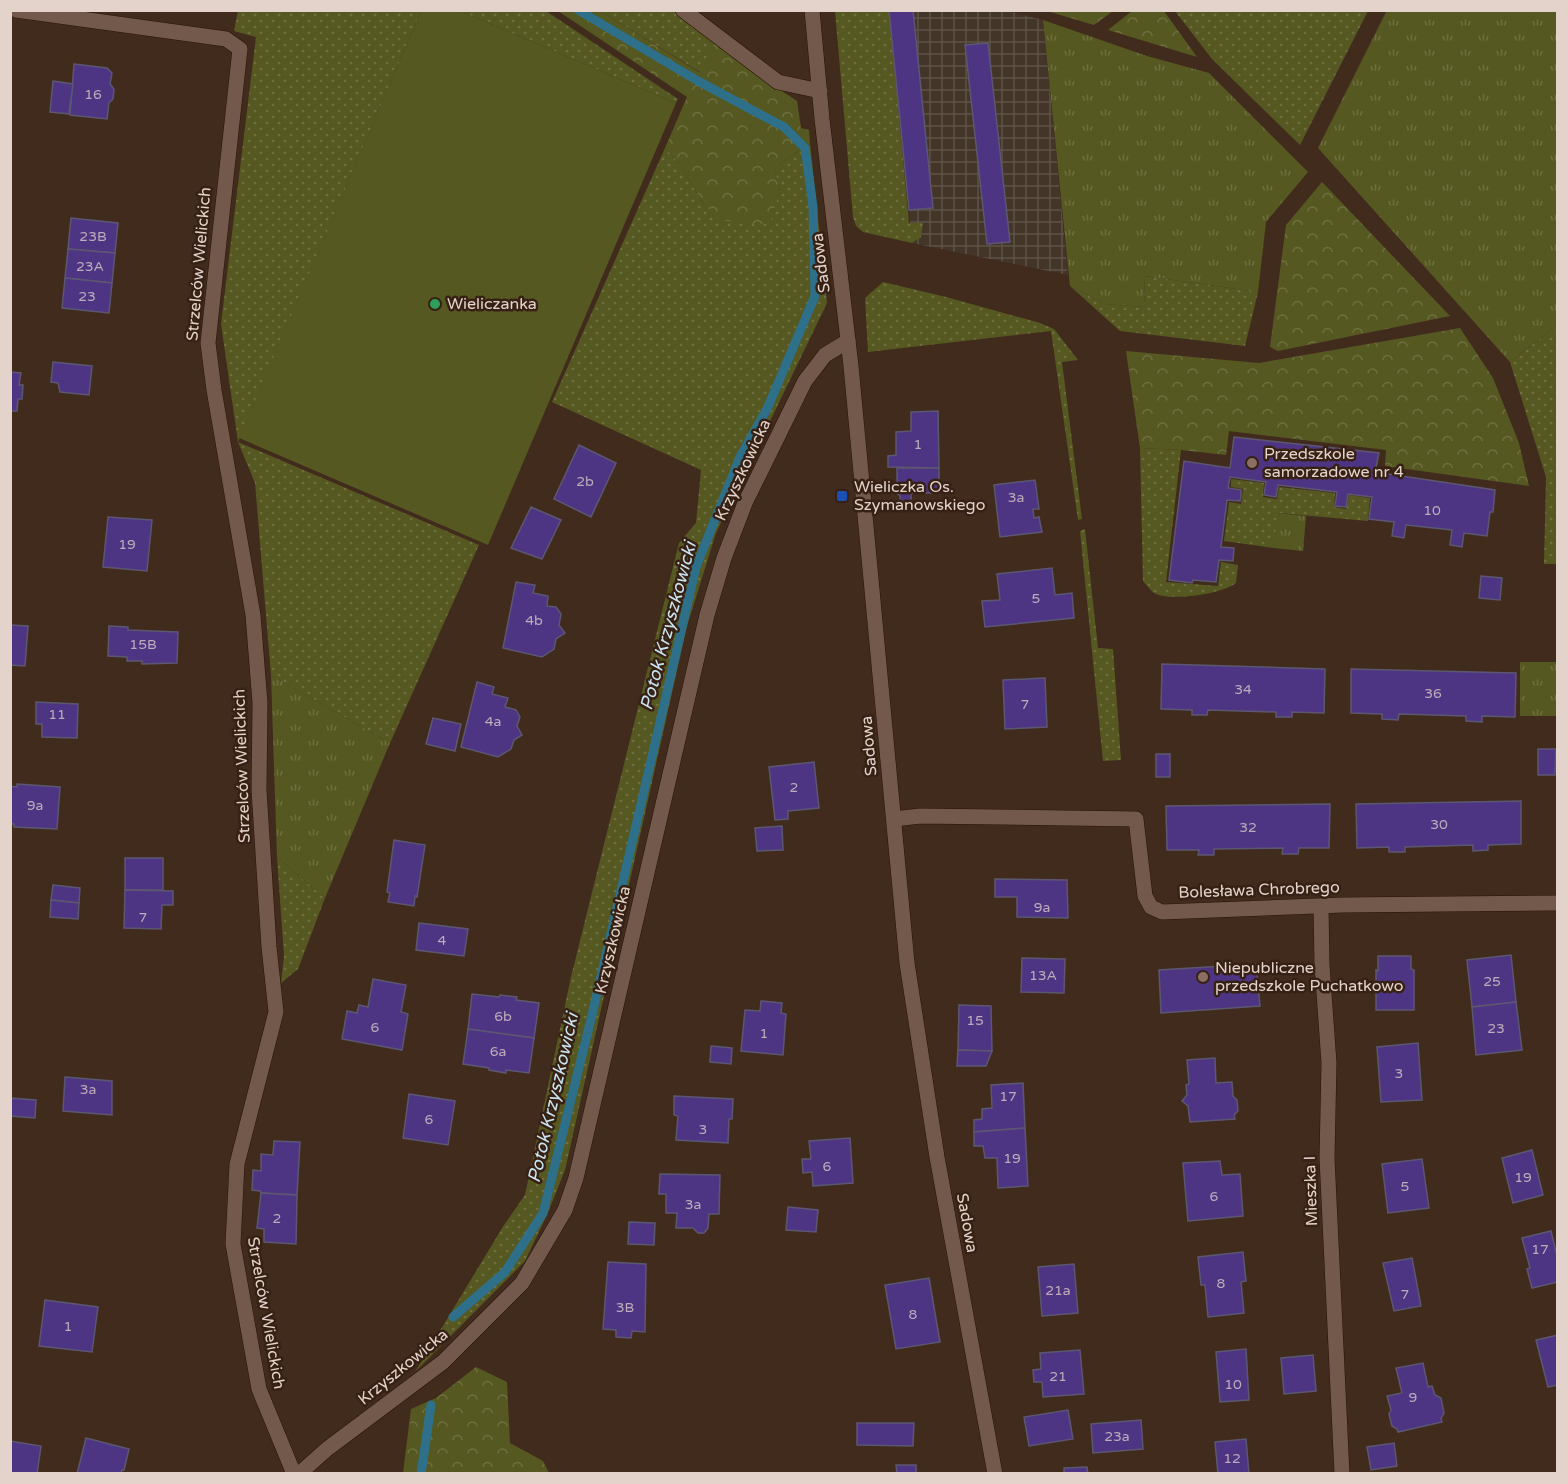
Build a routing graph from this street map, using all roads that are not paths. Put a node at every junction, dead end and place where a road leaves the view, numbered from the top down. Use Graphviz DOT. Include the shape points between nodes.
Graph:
graph roads {
  1 [pos="16,10"];
  2 [pos="683,10"];
  3 [pos="812,10"];
  4 [pos="820,91"];
  5 [pos="848,341"];
  6 [pos="894,819"];
  7 [pos="1557,903"];
  8 [pos="1321,906"];
  9 [pos="294,1473"];
  10 [pos="299,1473"];
  11 [pos="995,1473"];
  12 [pos="1342,1473"];
  1 -- 9 [label="street, Strzelców Wielickich" via="226,39 240,49 208,343 253,615 260,703 260,802 276,1012 237,1164 233,1244 259,1389"];
  2 -- 4 [label="street" via="778,82"];
  3 -- 4 [label="street, Sadowa"];
  4 -- 5 [label="street, Sadowa"];
  5 -- 6 [label="street, Sadowa"];
  5 -- 10 [label="street, Krzyszkowicka" via="825,355 805,381 745,503 724,558 702,637 576,1178 565,1210 522,1282 443,1362"];
  6 -- 8 [label="street, Bolesława Chrobrego" via="1136,819 1145,896 1151,907 1162,912"];
  6 -- 11 [label="street, Sadowa" via="919,1049"];
  7 -- 8 [label="street, Bolesława Chrobrego"];
  8 -- 12 [label="street, Mieszka I" via="1329,1063 1327,1158"];
}
